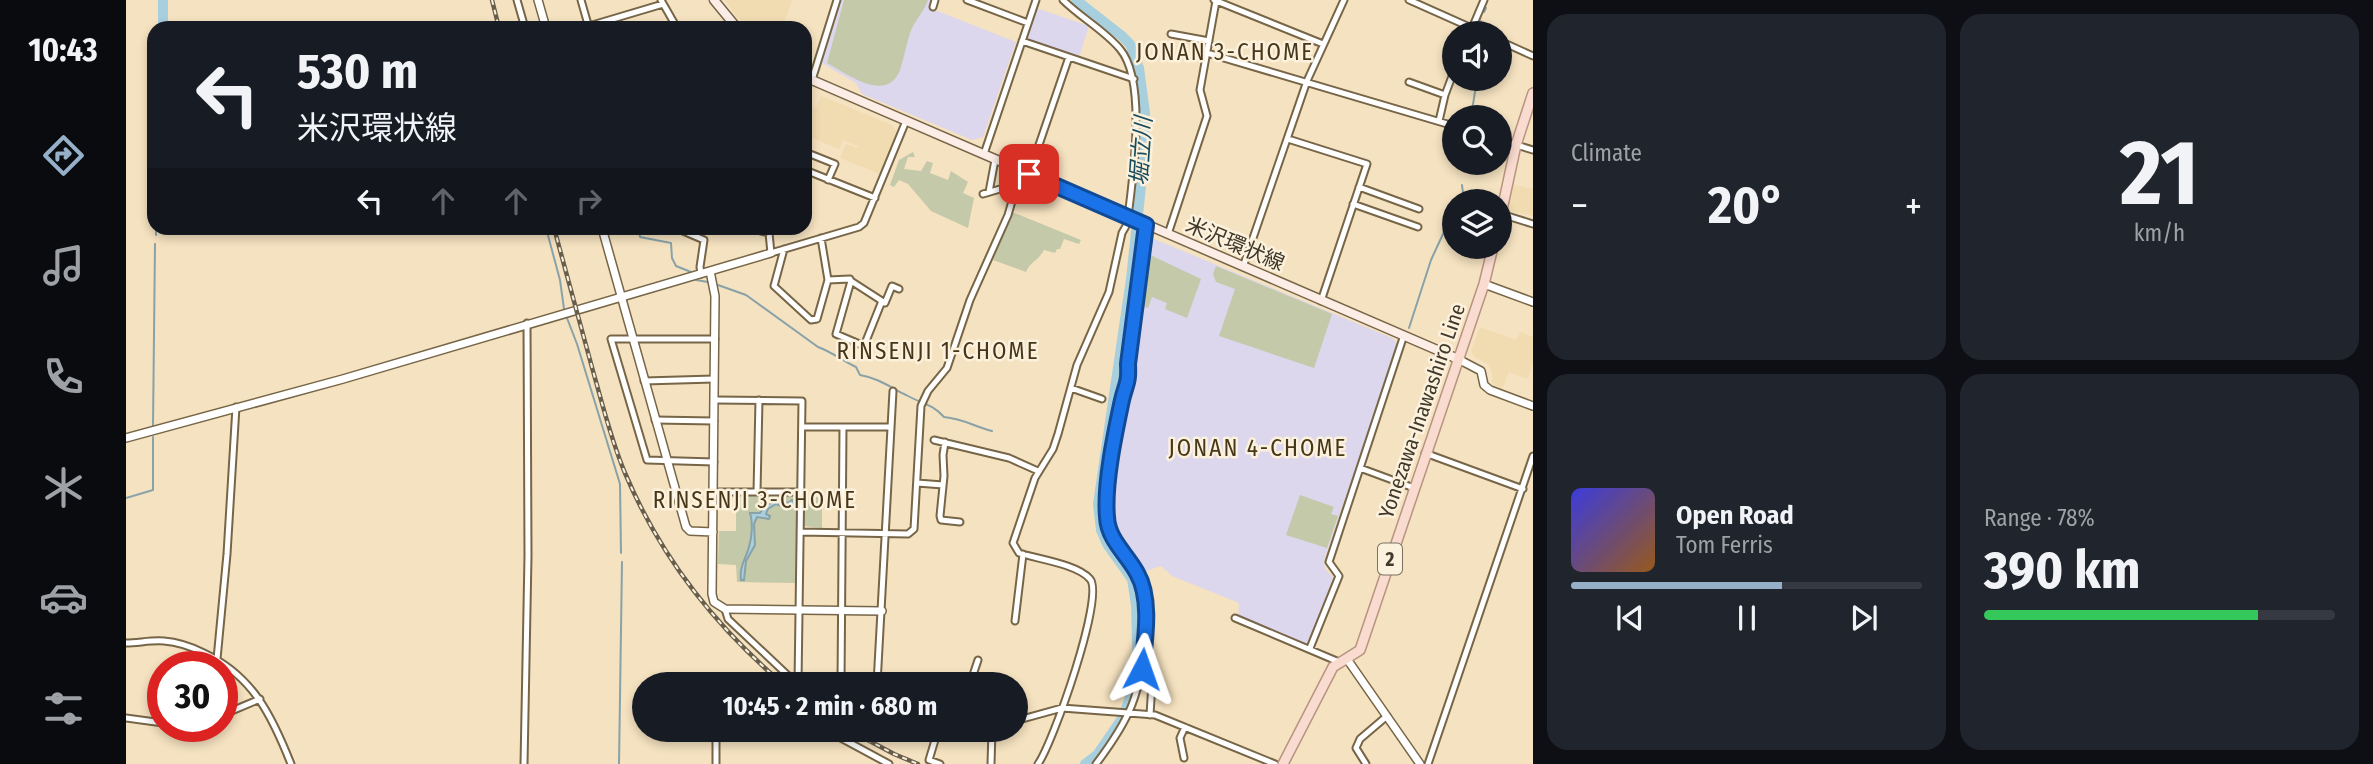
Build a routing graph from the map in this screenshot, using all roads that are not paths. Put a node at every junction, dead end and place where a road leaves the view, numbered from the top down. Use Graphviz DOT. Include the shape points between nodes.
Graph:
graph roads {
  1 [pos="517,0"];
  2 [pos="538,0"];
  3 [pos="581,0"];
  4 [pos="714,0"];
  5 [pos="837,0"];
  6 [pos="967,0"];
  7 [pos="1036,0"];
  8 [pos="1063,0"];
  9 [pos="1215,0"];
  10 [pos="1344,0"];
  11 [pos="1409,0"];
  12 [pos="1484,0"];
  13 [pos="662,2"];
  14 [pos="523,21"];
  15 [pos="544,21"];
  16 [pos="587,21"];
  17 [pos="607,21"];
  18 [pos="673,21"];
  19 [pos="731,21"];
  20 [pos="1451,21"];
  21 [pos="1475,21"];
  22 [pos="1028,23"];
  23 [pos="1171,34"];
  24 [pos="1022,41"];
  25 [pos="1209,41"];
  26 [pos="1323,44"];
  27 [pos="1512,46"];
  28 [pos="1207,53"];
  29 [pos="1533,56"];
  30 [pos="1069,57"];
  31 [pos="812,68"];
  32 [pos="1134,79"];
  33 [pos="812,81"];
  34 [pos="1307,81"];
  35 [pos="1409,82"];
  36 [pos="1446,91"];
  37 [pos="1533,93"];
  38 [pos="1445,95"];
  39 [pos="905,121"];
  40 [pos="1439,121"];
  41 [pos="1442,122"];
  42 [pos="1288,139"];
  43 [pos="1512,144"];
  44 [pos="1516,145"];
  45 [pos="1533,150"];
  46 [pos="812,155"];
  47 [pos="984,155"];
  48 [pos="995,160"];
  49 [pos="812,173"];
  50 [pos="1029,174"];
  51 [pos="884,176"];
  52 [pos="890,179"];
  53 [pos="828,180"];
  54 [pos="1046,181"];
  55 [pos="1017,184"];
  56 [pos="1359,187"];
  57 [pos="1506,189"];
  58 [pos="875,198"];
  59 [pos="1353,204"];
  60 [pos="1419,209"];
  61 [pos="1129,217"];
  62 [pos="1512,219"];
  63 [pos="1533,224"];
  64 [pos="1145,225"];
  65 [pos="1418,227"];
  66 [pos="604,235"];
  67 [pos="698,235"];
  68 [pos="769,235"];
  69 [pos="1167,235"];
  70 [pos="821,238"];
  71 [pos="784,249"];
  72 [pos="771,253"];
  73 [pos="1490,259"];
  74 [pos="1243,267"];
  75 [pos="710,271"];
  76 [pos="701,274"];
  77 [pos="828,280"];
  78 [pos="851,281"];
  79 [pos="1484,284"];
  80 [pos="899,289"];
  81 [pos="621,296"];
  82 [pos="1321,301"];
  83 [pos="881,302"];
  84 [pos="1533,302"];
  85 [pos="527,323"];
  86 [pos="1404,335"];
  87 [pos="632,339"];
  88 [pos="715,339"];
  89 [pos="1458,359"];
  90 [pos="714,379"];
  91 [pos="644,381"];
  92 [pos="1071,388"];
  93 [pos="893,391"];
  94 [pos="1102,399"];
  95 [pos="715,400"];
  96 [pos="759,400"];
  97 [pos="1533,406"];
  98 [pos="236,407"];
  99 [pos="655,420"];
  100 [pos="714,421"];
  101 [pos="802,427"];
  102 [pos="843,427"];
  103 [pos="890,427"];
  104 [pos="126,438"];
  105 [pos="934,440"];
  106 [pos="945,442"];
  107 [pos="1426,453"];
  108 [pos="1533,456"];
  109 [pos="667,461"];
  110 [pos="714,462"];
  111 [pos="1360,468"];
  112 [pos="1038,471"];
  113 [pos="917,483"];
  114 [pos="943,485"];
  115 [pos="1414,488"];
  116 [pos="1523,489"];
  117 [pos="714,492"];
  118 [pos="757,492"];
  119 [pos="801,492"];
  120 [pos="960,522"];
  121 [pos="713,532"];
  122 [pos="800,532"];
  123 [pos="841,532"];
  124 [pos="886,532"];
  125 [pos="1023,554"];
  126 [pos="725,609"];
  127 [pos="799,610"];
  128 [pos="841,610"];
  129 [pos="882,611"];
  130 [pos="1235,618"];
  131 [pos="1015,621"];
  132 [pos="126,643"];
  133 [pos="1310,648"];
  134 [pos="200,651"];
  135 [pos="218,651"];
  136 [pos="978,660"];
  137 [pos="1343,660"];
  138 [pos="785,672"];
  139 [pos="798,672"];
  140 [pos="841,672"];
  141 [pos="878,672"];
  142 [pos="974,672"];
  143 [pos="238,675"];
  144 [pos="1142,676"];
  145 [pos="260,699"];
  146 [pos="238,708"];
  147 [pos="1062,708"];
  148 [pos="1128,713"];
  149 [pos="1150,715"];
  150 [pos="1387,716"];
  151 [pos="1028,717"];
  152 [pos="126,718"];
  153 [pos="147,721"];
  154 [pos="1185,727"];
  155 [pos="716,742"];
  156 [pos="849,742"];
  157 [pos="934,742"];
  158 [pos="992,742"];
  159 [pos="1184,758"];
  160 [pos="291,764"];
  161 [pos="524,764"];
  162 [pos="716,764"];
  163 [pos="890,764"];
  164 [pos="940,764"];
  165 [pos="991,764"];
  166 [pos="1038,764"];
  167 [pos="1096,764"];
  168 [pos="1275,764"];
  169 [pos="1283,764"];
  170 [pos="1366,764"];
  171 [pos="1420,764"];
  172 [pos="1428,764"];
  1 -- 14 [label="street"];
  2 -- 15 [label="street"];
  3 -- 16 [label="street"];
  4 -- 19 [label="main road"];
  5 -- 31 [label="street"];
  6 -- 22 [label="street"];
  7 -- 22 [label="street"];
  8 -- 32 [label="street" via="1120,49"];
  9 -- 25 [label="street"];
  9 -- 26 [label="street"];
  10 -- 26 [label="street"];
  11 -- 20 [label="street"];
  12 -- 21 [label="street"];
  13 -- 17 [label="street"];
  13 -- 18 [label="street"];
  22 -- 24 [label="street"];
  23 -- 25 [label="street"];
  24 -- 30 [label="street"];
  24 -- 47 [label="street"];
  25 -- 28 [label="street"];
  26 -- 34 [label="street"];
  27 -- 29 [label="street"];
  28 -- 34 [label="street"];
  28 -- 69 [label="street" via="1200,90 1207,116"];
  30 -- 32 [label="street"];
  30 -- 50 [label="street"];
  32 -- 61 [label="street" via="1137,121"];
  33 -- 39 [label="main road, 米沢環状線"];
  34 -- 40 [label="street"];
  34 -- 42 [label="street"];
  35 -- 38 [label="street"];
  36 -- 38 [label="street"];
  37 -- 44 [label="main road"];
  38 -- 40 [label="street"];
  39 -- 47 [label="main road, 米沢環状線"];
  39 -- 51 [label="street"];
  40 -- 41 [label="street"];
  42 -- 56 [label="street" via="1367,164"];
  42 -- 74 [label="street"];
  43 -- 44 [label="street"];
  44 -- 45 [label="street"];
  44 -- 57 [label="main road"];
  46 -- 53 [label="street" via="835,164"];
  47 -- 48 [label="main road, 米沢環状線"];
  48 -- 50 [label="main road, 米沢環状線"];
  48 -- 55 [label="street" via="986,193"];
  49 -- 53 [label="street"];
  50 -- 54 [label="main road, 米沢環状線"];
  51 -- 52 [label="street"];
  51 -- 58 [label="street"];
  53 -- 58 [label="street"];
  54 -- 55 [label="street"];
  54 -- 61 [label="main road, 米沢環状線"];
  55 -- 113 [label="street" via="947,368 921,406"];
  56 -- 59 [label="street"];
  56 -- 60 [label="street"];
  58 -- 70 [label="street" via="859,227"];
  59 -- 65 [label="street"];
  59 -- 82 [label="street"];
  61 -- 64 [label="main road, 米沢環状線"];
  61 -- 92 [label="street" via="1109,292"];
  62 -- 63 [label="street"];
  64 -- 69 [label="main road, 米沢環状線"];
  64 -- 144 [label="street" via="1129,379 1106,503 1112,536 1138,573 1142,589"];
  66 -- 81 [label="street"];
  67 -- 76 [label="street" via="704,240"];
  68 -- 72 [label="street"];
  69 -- 74 [label="main road, 米沢環状線"];
  70 -- 71 [label="street"];
  70 -- 77 [label="street"];
  71 -- 72 [label="street"];
  71 -- 77 [label="street" via="774,286 811,320 817,319"];
  72 -- 75 [label="street"];
  73 -- 79 [label="main road, Yonezawa-Inawashiro Line / 2"];
  74 -- 82 [label="main road, 米沢環状線"];
  75 -- 76 [label="street"];
  75 -- 88 [label="street"];
  76 -- 81 [label="street"];
  77 -- 78 [label="street"];
  78 -- 83 [label="street"];
  78 -- 83 [label="street" via="836,334 864,346"];
  79 -- 84 [label="street"];
  79 -- 89 [label="main road, Yonezawa-Inawashiro Line / 2"];
  80 -- 83 [label="street" via="892,286 885,303"];
  81 -- 85 [label="street"];
  81 -- 87 [label="street"];
  82 -- 86 [label="main road, 米沢環状線"];
  85 -- 98 [label="street"];
  85 -- 161 [label="street"];
  86 -- 89 [label="main road, 米沢環状線"];
  86 -- 111 [label="street"];
  87 -- 88 [label="street"];
  87 -- 91 [label="street"];
  87 -- 109 [label="street" via="611,339 647,460"];
  88 -- 90 [label="street"];
  89 -- 97 [label="street" via="1478,368 1490,390"];
  89 -- 107 [label="main road, Yonezawa-Inawashiro Line / 2"];
  90 -- 91 [label="street"];
  90 -- 95 [label="street"];
  91 -- 99 [label="street"];
  92 -- 94 [label="street"];
  92 -- 112 [label="street" via="1053,449"];
  93 -- 103 [label="street"];
  95 -- 96 [label="street"];
  95 -- 100 [label="street"];
  96 -- 101 [label="street" via="802,401"];
  96 -- 118 [label="street"];
  98 -- 104 [label="street"];
  98 -- 135 [label="street"];
  99 -- 100 [label="street"];
  99 -- 109 [label="street"];
  100 -- 110 [label="street"];
  101 -- 102 [label="street"];
  101 -- 119 [label="street"];
  102 -- 103 [label="street"];
  102 -- 123 [label="street"];
  103 -- 124 [label="street"];
  105 -- 106 [label="street"];
  106 -- 112 [label="street" via="1009,458"];
  106 -- 114 [label="street"];
  107 -- 115 [label="main road, Yonezawa-Inawashiro Line / 2"];
  107 -- 116 [label="street"];
  108 -- 116 [label="street"];
  109 -- 110 [label="street"];
  109 -- 121 [label="street" via="686,527"];
  110 -- 117 [label="street"];
  111 -- 115 [label="street"];
  111 -- 133 [label="street" via="1329,562 1339,576"];
  112 -- 125 [label="street" via="1013,543"];
  113 -- 114 [label="street"];
  113 -- 124 [label="street" via="914,529 908,534"];
  114 -- 120 [label="street" via="941,520"];
  115 -- 137 [label="main road, Yonezawa-Inawashiro Line / 2" via="1360,650"];
  116 -- 172 [label="street"];
  117 -- 118 [label="street"];
  117 -- 121 [label="street"];
  118 -- 119 [label="street"];
  119 -- 122 [label="street"];
  121 -- 126 [label="street" via="712,594 714,602"];
  122 -- 123 [label="street"];
  122 -- 127 [label="street"];
  123 -- 124 [label="street"];
  123 -- 128 [label="street"];
  124 -- 129 [label="street"];
  125 -- 131 [label="street"];
  125 -- 147 [label="street" via="1079,571 1089,577 1095,590"];
  126 -- 127 [label="street"];
  126 -- 138 [label="street" via="728,619"];
  127 -- 128 [label="street"];
  127 -- 139 [label="street"];
  128 -- 129 [label="street"];
  128 -- 140 [label="street"];
  129 -- 141 [label="street"];
  130 -- 133 [label="street"];
  132 -- 134 [label="street" via="164,641"];
  133 -- 137 [label="street"];
  136 -- 142 [label="street"];
  137 -- 150 [label="street"];
  137 -- 169 [label="main road, Yonezawa-Inawashiro Line / 2" via="1330,672"];
  143 -- 145 [label="street"];
  144 -- 148 [label="street"];
  144 -- 149 [label="street" via="1152,682"];
  145 -- 146 [label="street"];
  145 -- 160 [label="street"];
  147 -- 148 [label="street"];
  147 -- 151 [label="street"];
  147 -- 166 [label="street"];
  148 -- 149 [label="street"];
  148 -- 167 [label="street"];
  149 -- 154 [label="street"];
  150 -- 170 [label="street" via="1356,748"];
  150 -- 171 [label="street"];
  152 -- 153 [label="street"];
  154 -- 159 [label="street" via="1180,738"];
  154 -- 168 [label="street"];
  155 -- 162 [label="street"];
  156 -- 163 [label="street"];
  157 -- 164 [label="street" via="929,760"];
  158 -- 165 [label="street"];
}
